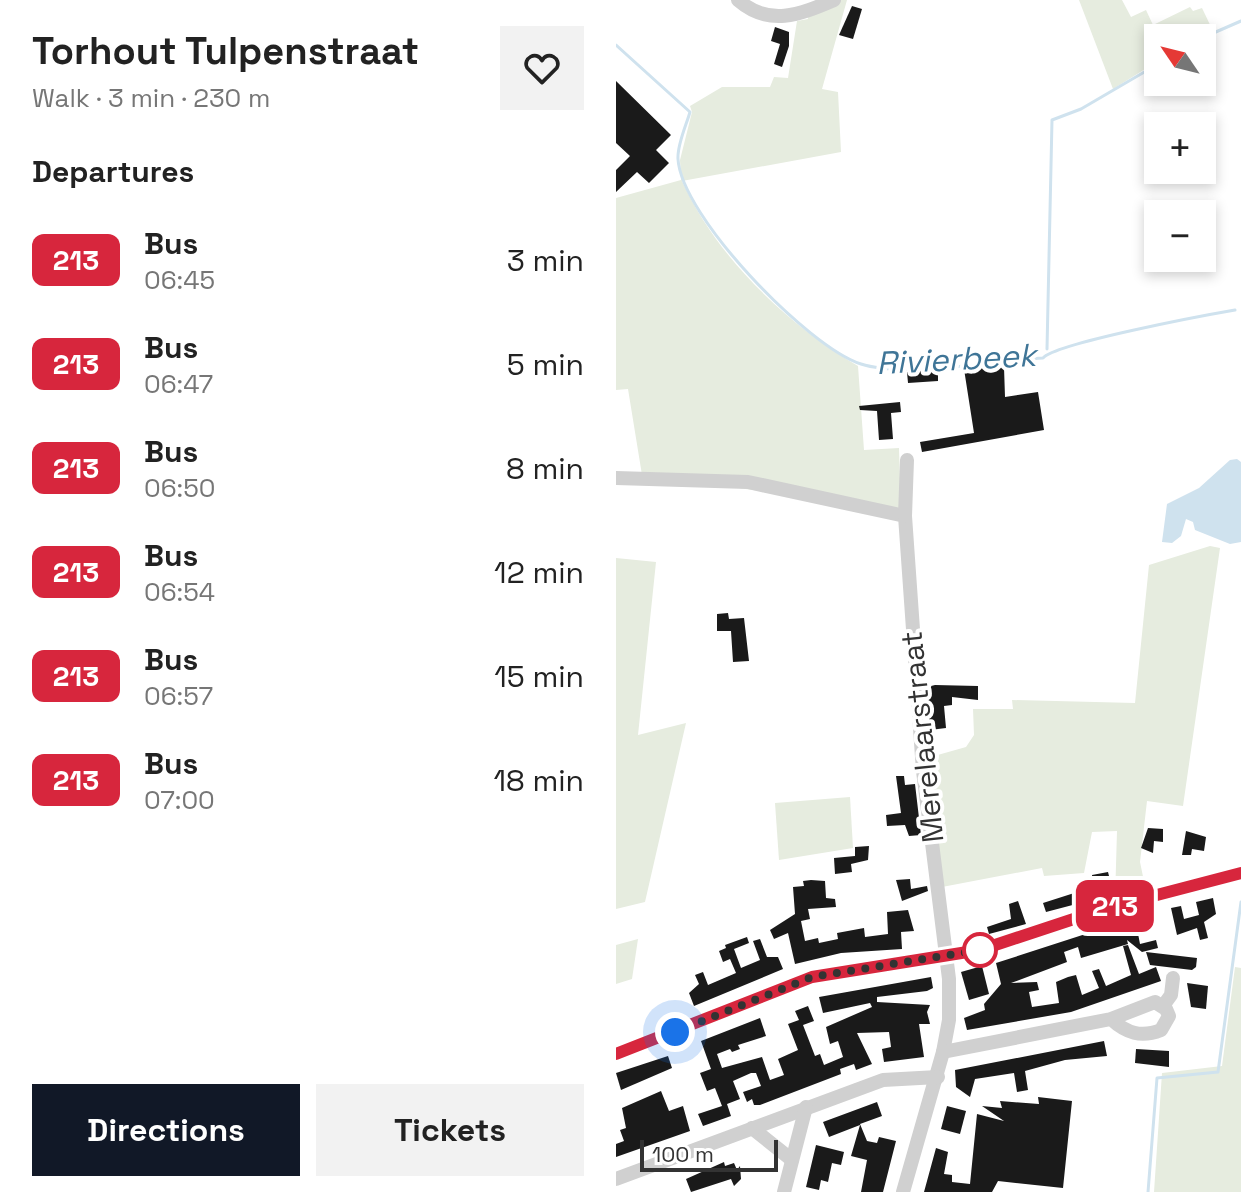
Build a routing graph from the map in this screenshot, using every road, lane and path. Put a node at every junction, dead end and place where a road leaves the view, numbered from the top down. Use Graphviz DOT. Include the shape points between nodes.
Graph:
graph roads {
  1 [pos="738,0"];
  2 [pos="834,0"];
  3 [pos="907,460"];
  4 [pos="616,478"];
  5 [pos="905,516"];
  6 [pos="1241,873"];
  7 [pos="946,957"];
  8 [pos="1173,978"];
  9 [pos="1163,1006"];
  10 [pos="1111,1019"];
  11 [pos="943,1052"];
  12 [pos="616,1054"];
  13 [pos="938,1077"];
  14 [pos="806,1107"];
  15 [pos="752,1128"];
  16 [pos="792,1160"];
  17 [pos="616,1179"];
  18 [pos="784,1192"];
  19 [pos="903,1192"];
  1 -- 2 [label="street" via="757,15 775,19"];
  3 -- 5 [label="street, Merelaarstraat"];
  4 -- 5 [label="street" via="748,482"];
  5 -- 7 [label="street, Merelaarstraat" via="922,755"];
  6 -- 7 [label="street"];
  7 -- 11 [label="street, Merelaarstraat" via="949,1020"];
  7 -- 12 [label="street" via="812,977"];
  8 -- 9 [label="street"];
  9 -- 10 [label="street" via="1155,1002"];
  9 -- 10 [label="street" via="1169,1016 1166,1024 1152,1034 1123,1031"];
  10 -- 11 [label="street"];
  11 -- 13 [label="street, Merelaarstraat"];
  13 -- 14 [label="street" via="883,1080"];
  13 -- 19 [label="street, Merelaarstraat"];
  14 -- 15 [label="street"];
  14 -- 16 [label="street"];
  15 -- 16 [label="street"];
  15 -- 17 [label="street"];
  16 -- 18 [label="street"];
}
